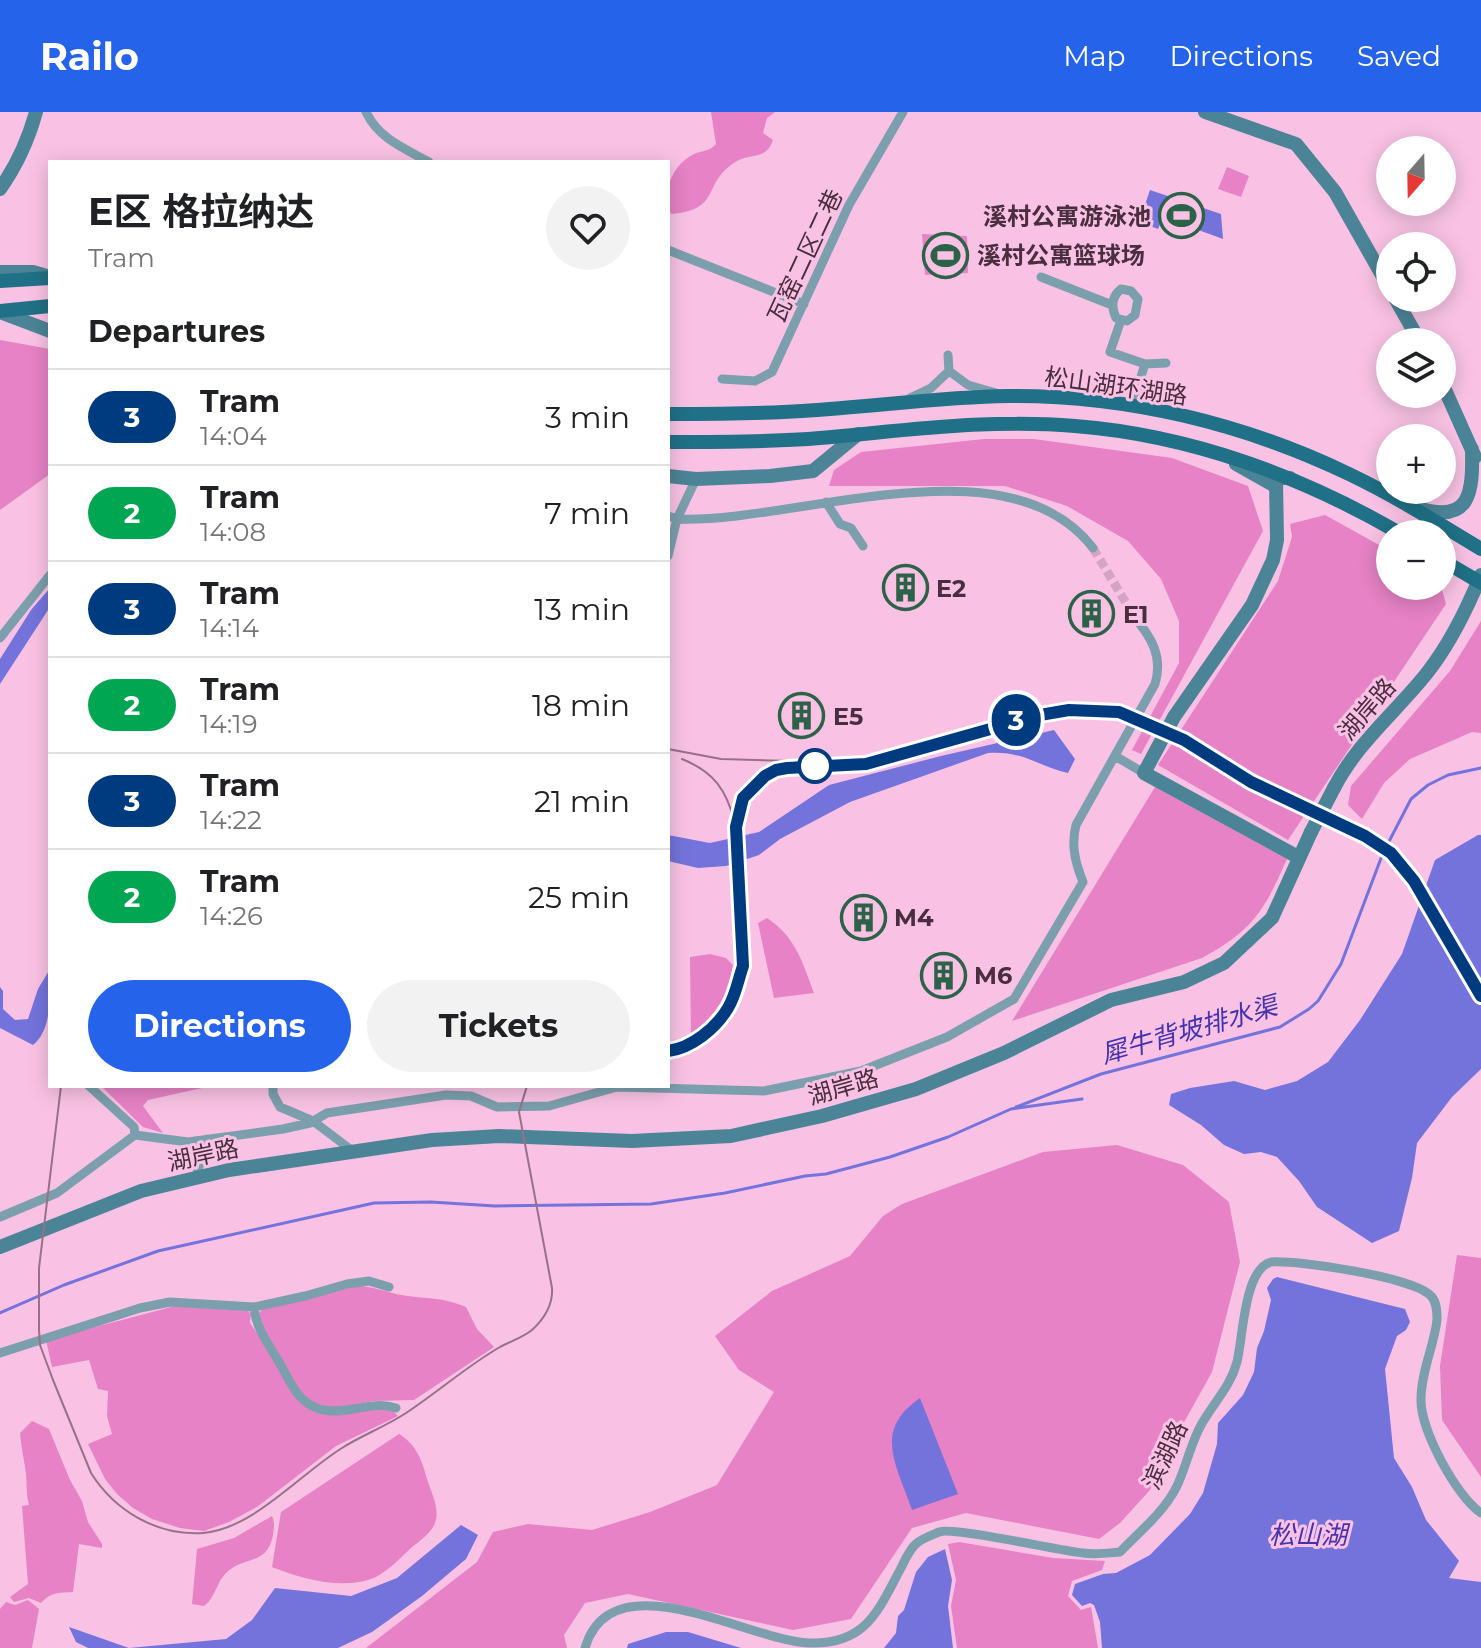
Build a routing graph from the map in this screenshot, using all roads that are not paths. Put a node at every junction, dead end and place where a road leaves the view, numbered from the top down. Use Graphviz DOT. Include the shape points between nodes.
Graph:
graph roads {
  1 [pos="36,112"];
  2 [pos="366,112"];
  3 [pos="903,112"];
  4 [pos="1205,112"];
  5 [pos="425,160"];
  6 [pos="0,189"];
  7 [pos="670,251"];
  8 [pos="1376,264"];
  9 [pos="0,272"];
  10 [pos="48,276"];
  11 [pos="48,277"];
  12 [pos="1041,277"];
  13 [pos="0,281"];
  14 [pos="804,304"];
  15 [pos="1112,305"];
  16 [pos="48,306"];
  17 [pos="20,309"];
  18 [pos="0,311"];
  19 [pos="48,313"];
  20 [pos="1121,320"];
  21 [pos="48,330"];
  22 [pos="948,355"];
  23 [pos="1166,363"];
  24 [pos="1145,364"];
  25 [pos="949,371"];
  26 [pos="722,379"];
  27 [pos="1007,396"];
  28 [pos="892,403"];
  29 [pos="1132,405"];
  30 [pos="1453,408"];
  31 [pos="670,414"];
  32 [pos="858,434"];
  33 [pos="670,442"];
  34 [pos="1472,449"];
  35 [pos="1211,451"];
  36 [pos="1481,472"];
  37 [pos="670,476"];
  38 [pos="1290,478"];
  39 [pos="696,479"];
  40 [pos="1376,489"];
  41 [pos="1275,490"];
  42 [pos="826,502"];
  43 [pos="1404,504"];
  44 [pos="1409,504"];
  45 [pos="672,518"];
  46 [pos="1376,521"];
  47 [pos="863,546"];
  48 [pos="1093,548"];
  49 [pos="1481,549"];
  50 [pos="1456,567"];
  51 [pos="48,578"];
  52 [pos="1480,580"];
  53 [pos="1135,618"];
  54 [pos="0,638"];
  55 [pos="1115,756"];
  56 [pos="1144,773"];
  57 [pos="1298,857"];
  58 [pos="91,1088"];
  59 [pos="273,1088"];
  60 [pos="613,1088"];
  61 [pos="654,1088"];
  62 [pos="313,1121"];
  63 [pos="135,1135"];
  64 [pos="207,1139"];
  65 [pos="354,1152"];
  66 [pos="196,1177"];
  67 [pos="0,1217"];
  68 [pos="0,1247"];
  69 [pos="389,1287"];
  70 [pos="254,1307"];
  71 [pos="0,1353"];
  72 [pos="396,1408"];
  73 [pos="1481,1513"];
  74 [pos="585,1648"];
  1 -- 6 [label="street" via="29,139"];
  2 -- 5 [label="street" via="385,138"];
  3 -- 14 [label="street, 瓦窑二区二巷" via="849,205"];
  4 -- 8 [label="street" via="1296,144 1335,192"];
  7 -- 14 [label="street"];
  9 -- 10 [label="street"];
  11 -- 13 [label="main road"];
  12 -- 15 [label="street"];
  14 -- 26 [label="street, 瓦窑二区二巷" via="772,372 755,381"];
  15 -- 20 [label="street"];
  15 -- 20 [label="street" via="1121,289 1136,295 1135,315"];
  16 -- 17 [label="main road"];
  17 -- 18 [label="main road"];
  17 -- 19 [label="street"];
  18 -- 21 [label="street"];
  20 -- 24 [label="street" via="1110,352"];
  22 -- 25 [label="street"];
  23 -- 24 [label="street"];
  24 -- 29 [label="street"];
  25 -- 27 [label="street" via="968,385"];
  25 -- 28 [label="street" via="931,388"];
  27 -- 28 [label="main road, 松山湖环湖路"];
  27 -- 29 [label="main road, 松山湖环湖路"];
  28 -- 31 [label="main road, 松山湖环湖路"];
  29 -- 40 [label="main road, 松山湖环湖路" via="1218,423 1284,445"];
  30 -- 34 [label="street"];
  32 -- 33 [label="main road, 松山湖环湖路"];
  32 -- 35 [label="main road, 松山湖环湖路" via="1008,424 1075,426"];
  32 -- 39 [label="street" via="813,471"];
  34 -- 36 [label="street"];
  34 -- 44 [label="street" via="1473,482 1463,505 1437,512"];
  35 -- 38 [label="main road, 松山湖环湖路"];
  35 -- 41 [label="street"];
  37 -- 39 [label="street"];
  38 -- 41 [label="street" via="1280,478"];
  38 -- 46 [label="main road, 松山湖环湖路"];
  39 -- 45 [label="street"];
  41 -- 56 [label="street" via="1275,550 1252,605 1174,717"];
  42 -- 45 [label="street" via="708,520"];
  42 -- 47 [label="street"];
  42 -- 48 [label="street" via="965,490 1023,500 1066,521"];
  43 -- 49 [label="main road, 松山湖环湖路"];
  50 -- 52 [label="main road"];
  51 -- 54 [label="street"];
  52 -- 57 [label="street, 湖岸路, bridge" via="1428,672 1359,748"];
  53 -- 55 [label="street" via="1155,646 1158,672"];
  55 -- 56 [label="street"];
  55 -- 61 [label="street" via="1076,825 1076,864 1083,882 1014,999 947,1037 861,1071 764,1091"];
  56 -- 57 [label="street"];
  57 -- 65 [label="street, 湖岸路" via="1272,918 1224,963 1184,982 1111,1000 916,1089 731,1136 632,1141 499,1136"];
  58 -- 63 [label="street" via="134,1127"];
  59 -- 62 [label="street" via="280,1107"];
  60 -- 62 [label="street" via="549,1106 497,1107 471,1096 446,1095 327,1113"];
  62 -- 64 [label="street"];
  62 -- 65 [label="street"];
  63 -- 64 [label="street" via="188,1142"];
  63 -- 67 [label="street" via="57,1193"];
  64 -- 66 [label="street"];
  65 -- 66 [label="street, 湖岸路"];
  66 -- 68 [label="street, 湖岸路" via="141,1191"];
  69 -- 70 [label="street" via="369,1281 347,1284"];
  70 -- 71 [label="street" via="170,1302"];
  70 -- 72 [label="street" via="259,1331 289,1384 308,1404 333,1411 373,1405"];
  73 -- 74 [label="street, 滨湖路" via="1455,1487 1422,1414 1437,1320 1431,1295 1377,1276 1271,1262 1254,1277 1232,1377 1203,1421 1176,1488 1120,1552 1086,1554 943,1530 914,1544 873,1619 852,1636 810,1643 708,1616 628,1606 601,1619"];
}
